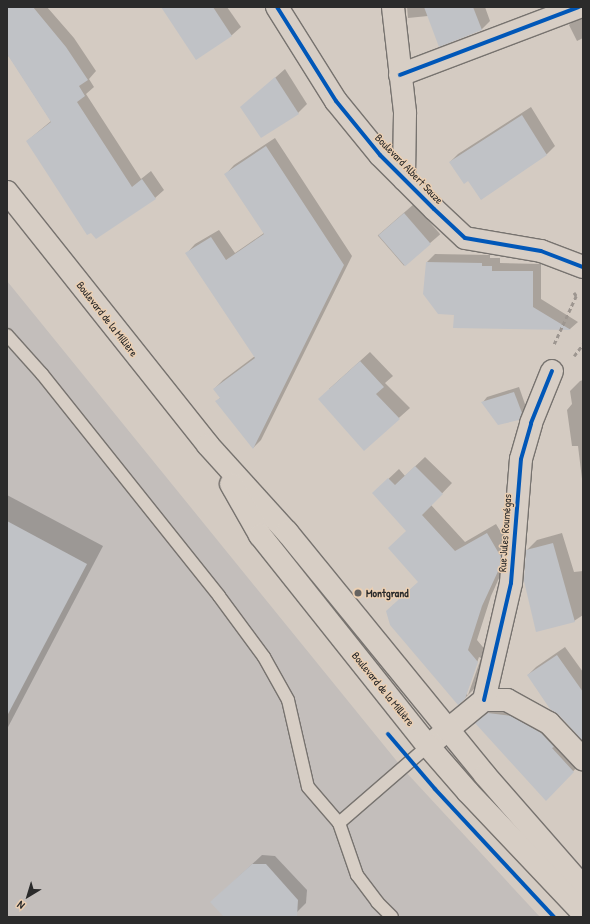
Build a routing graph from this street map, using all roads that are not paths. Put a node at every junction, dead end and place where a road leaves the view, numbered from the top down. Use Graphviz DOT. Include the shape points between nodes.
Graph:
graph roads {
  1 [pos="277,7"];
  2 [pos="393,7"];
  3 [pos="579,7"];
  4 [pos="400,75"];
  5 [pos="404,179"];
  6 [pos="7,192"];
  7 [pos="583,267"];
  8 [pos="7,335"];
  9 [pos="552,370"];
  10 [pos="208,445"];
  11 [pos="484,700"];
  12 [pos="449,730"];
  13 [pos="428,746"];
  14 [pos="583,759"];
  15 [pos="339,824"];
  16 [pos="583,887"];
  17 [pos="583,913"];
  18 [pos="392,917"];
  1 -- 5 [label="main road, Boulevard Albert Sauze" via="336,101 380,155"];
  2 -- 4 [label="main road"];
  3 -- 4 [label="main road"];
  4 -- 5 [label="main road" via="405,113"];
  5 -- 7 [label="main road, Boulevard Albert Sauze" via="465,238 541,251"];
  6 -- 10 [label="main road, Boulevard de la Millière"];
  8 -- 15 [label="lane" via="52,386 219,596 264,657 288,700 308,786"];
  9 -- 11 [label="main road, Rue Jules Roumégas" via="531,423 521,459 511,583"];
  10 -- 12 [label="main road, Boulevard de la Millière" via="286,532"];
  10 -- 13 [label="main road, Boulevard de la Millière" via="260,535"];
  11 -- 12 [label="main road"];
  11 -- 14 [label="main road" via="506,700 549,723"];
  12 -- 13 [label="main road"];
  12 -- 16 [label="main road, Boulevard de la Millière"];
  13 -- 15 [label="lane"];
  13 -- 17 [label="main road, Boulevard de la Millière"];
  15 -- 18 [label="lane" via="357,875"];
}
